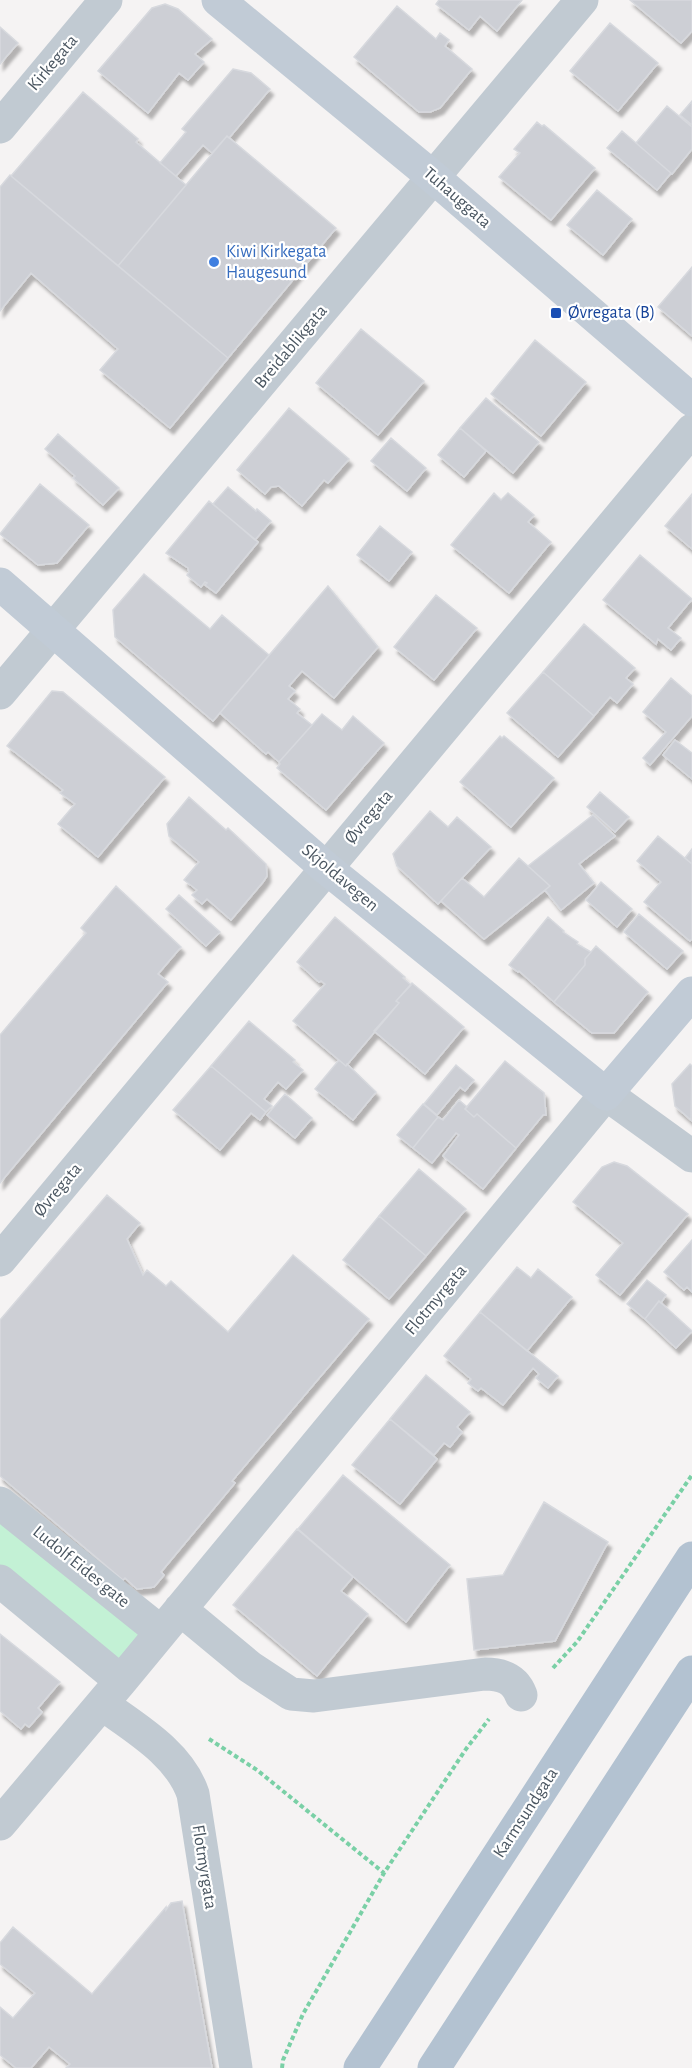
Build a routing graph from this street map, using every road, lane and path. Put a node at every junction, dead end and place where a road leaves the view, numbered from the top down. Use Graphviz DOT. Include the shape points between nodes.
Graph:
graph roads {
  1 [pos="106,0"];
  2 [pos="218,0"];
  3 [pos="582,0"];
  4 [pos="0,127"];
  5 [pos="433,177"];
  6 [pos="692,400"];
  7 [pos="692,430"];
  8 [pos="0,584"];
  9 [pos="54,630"];
  10 [pos="0,693"];
  11 [pos="326,868"];
  12 [pos="692,993"];
  13 [pos="606,1094"];
  14 [pos="692,1156"];
  15 [pos="0,1260"];
  16 [pos="692,1475"];
  17 [pos="0,1503"];
  18 [pos="692,1558"];
  19 [pos="0,1581"];
  20 [pos="171,1620"];
  21 [pos="692,1672"];
  22 [pos="112,1692"];
  23 [pos="521,1695"];
  24 [pos="208,1738"];
  25 [pos="0,1824"];
  26 [pos="384,1873"];
  27 [pos="236,2068"];
  28 [pos="282,2068"];
  29 [pos="360,2068"];
  30 [pos="434,2068"];
  1 -- 4 [label="street, Kirkegata"];
  2 -- 5 [label="street, Tuhauggata"];
  3 -- 5 [label="street, Breidablikgata"];
  5 -- 6 [label="street, Tuhauggata"];
  5 -- 9 [label="street, Breidablikgata"];
  7 -- 11 [label="street, Øvregata"];
  8 -- 9 [label="street, Skjoldavegen"];
  9 -- 10 [label="street, Breidablikgata"];
  9 -- 11 [label="street, Skjoldavegen"];
  11 -- 13 [label="street, Skjoldavegen"];
  11 -- 15 [label="street, Øvregata"];
  12 -- 13 [label="street, Flotmyrgata"];
  13 -- 14 [label="street, Skjoldavegen"];
  13 -- 20 [label="street, Flotmyrgata"];
  16 -- 23 [label="path" via="577,1642 540,1683"];
  17 -- 20 [label="street, Ludolf Eides gate"];
  18 -- 29 [label="main road, Karmsundgata"];
  19 -- 22 [label="street"];
  20 -- 22 [label="street, Flotmyrgata"];
  20 -- 23 [label="street" via="291,1694 314,1696 495,1674 510,1679"];
  21 -- 30 [label="main road"];
  22 -- 25 [label="street, Flotmyrgata"];
  22 -- 27 [label="street, Flotmyrgata" via="141,1732 170,1757 193,1794"];
  23 -- 26 [label="path" via="494,1712"];
  24 -- 26 [label="path" via="257,1770"];
  26 -- 28 [label="path" via="303,2014"];
}
